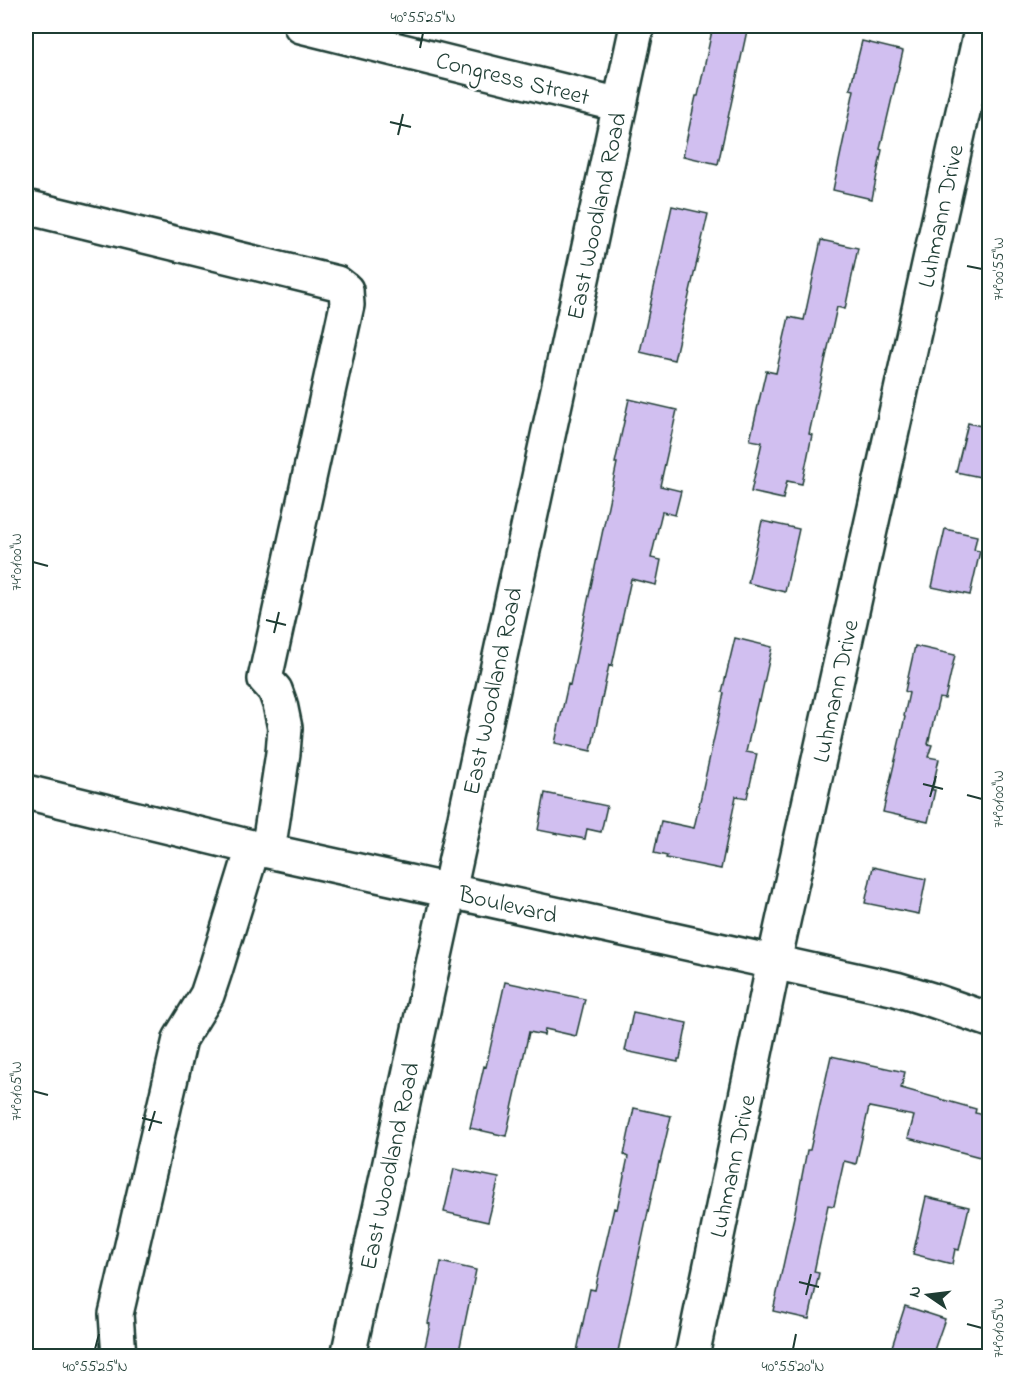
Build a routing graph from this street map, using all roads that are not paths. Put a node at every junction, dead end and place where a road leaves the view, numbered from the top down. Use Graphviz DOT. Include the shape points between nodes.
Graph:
graph roads {
  1 [pos="301,26"];
  2 [pos="637,26"];
  3 [pos="982,26"];
  4 [pos="620,105"];
  5 [pos="26,207"];
  6 [pos="26,792"];
  7 [pos="260,849"];
  8 [pos="448,890"];
  9 [pos="774,962"];
  10 [pos="990,1020"];
  11 [pos="119,1356"];
  12 [pos="348,1356"];
  13 [pos="692,1356"];
  1 -- 4 [label="street, Congress Street"];
  2 -- 4 [label="street, East Woodland Road"];
  3 -- 9 [label="street, Luhmann Drive"];
  4 -- 8 [label="street, East Woodland Road"];
  5 -- 7 [label="street" via="337,283 346,290 347,305 265,679 275,690 285,728 284,753"];
  6 -- 7 [label="street, Boulevard"];
  7 -- 8 [label="street, Boulevard"];
  7 -- 11 [label="street" via="207,995 180,1039 116,1314"];
  8 -- 9 [label="street, Boulevard"];
  8 -- 12 [label="street, East Woodland Road"];
  9 -- 10 [label="street, Boulevard" via="896,989"];
  9 -- 13 [label="street, Luhmann Drive"];
}
